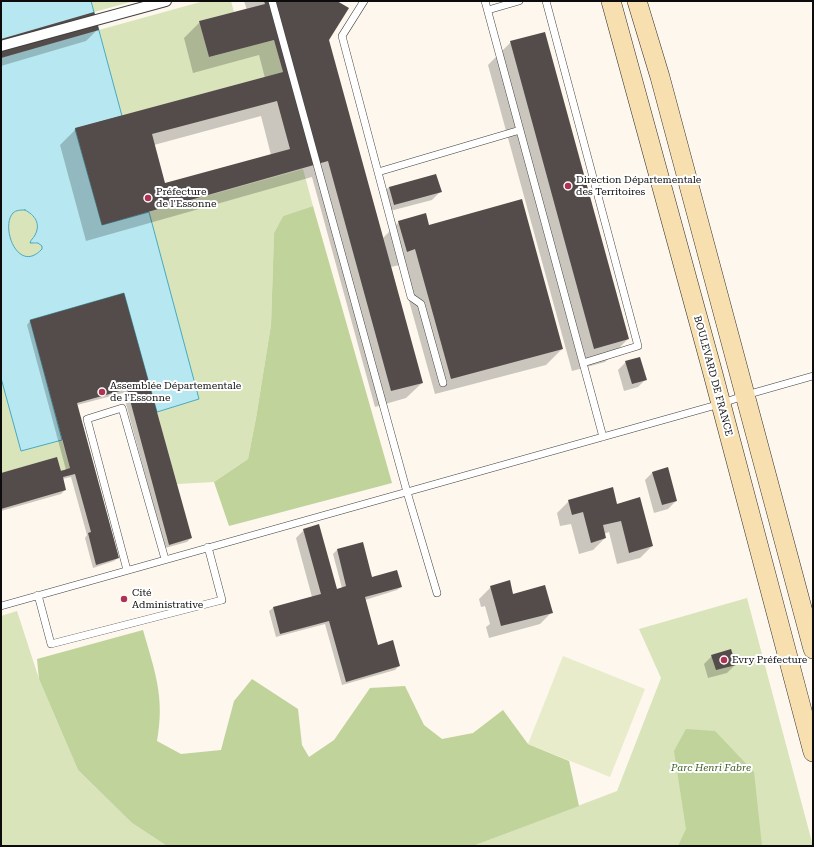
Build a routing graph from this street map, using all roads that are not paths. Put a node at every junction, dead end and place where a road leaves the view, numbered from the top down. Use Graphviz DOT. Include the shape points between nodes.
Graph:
graph roads {
  1 [pos="166,1"];
  2 [pos="272,1"];
  3 [pos="364,1"];
  4 [pos="485,1"];
  5 [pos="519,1"];
  6 [pos="546,1"];
  7 [pos="611,1"];
  8 [pos="637,1"];
  9 [pos="488,10"];
  10 [pos="1,46"];
  11 [pos="520,130"];
  12 [pos="378,172"];
  13 [pos="583,363"];
  14 [pos="813,376"];
  15 [pos="443,383"];
  16 [pos="746,395"];
  17 [pos="720,404"];
  18 [pos="603,437"];
  19 [pos="406,492"];
  20 [pos="208,548"];
  21 [pos="165,559"];
  22 [pos="127,570"];
  23 [pos="437,593"];
  24 [pos="38,595"];
  25 [pos="1,606"];
  26 [pos="813,649"];
  27 [pos="813,752"];
  1 -- 10 [label="street"];
  2 -- 19 [label="lane"];
  3 -- 12 [label="lane" via="342,36"];
  4 -- 9 [label="lane"];
  5 -- 9 [label="lane"];
  6 -- 13 [label="lane" via="638,346"];
  7 -- 17 [label="main road, BOULEVARD DE FRANCE"];
  8 -- 16 [label="main road"];
  9 -- 11 [label="lane"];
  11 -- 12 [label="lane"];
  11 -- 13 [label="lane"];
  12 -- 15 [label="lane" via="410,297 421,304"];
  13 -- 18 [label="lane"];
  14 -- 16 [label="lane"];
  16 -- 17 [label="lane"];
  16 -- 26 [label="main road"];
  17 -- 18 [label="lane"];
  17 -- 27 [label="main road, BOULEVARD DE FRANCE"];
  18 -- 19 [label="lane"];
  19 -- 20 [label="lane"];
  19 -- 23 [label="lane"];
  20 -- 21 [label="lane"];
  20 -- 24 [label="lane" via="222,600 51,644"];
  21 -- 22 [label="lane"];
  21 -- 22 [label="lane" via="122,408 87,419"];
  22 -- 24 [label="lane"];
  24 -- 25 [label="lane"];
}
